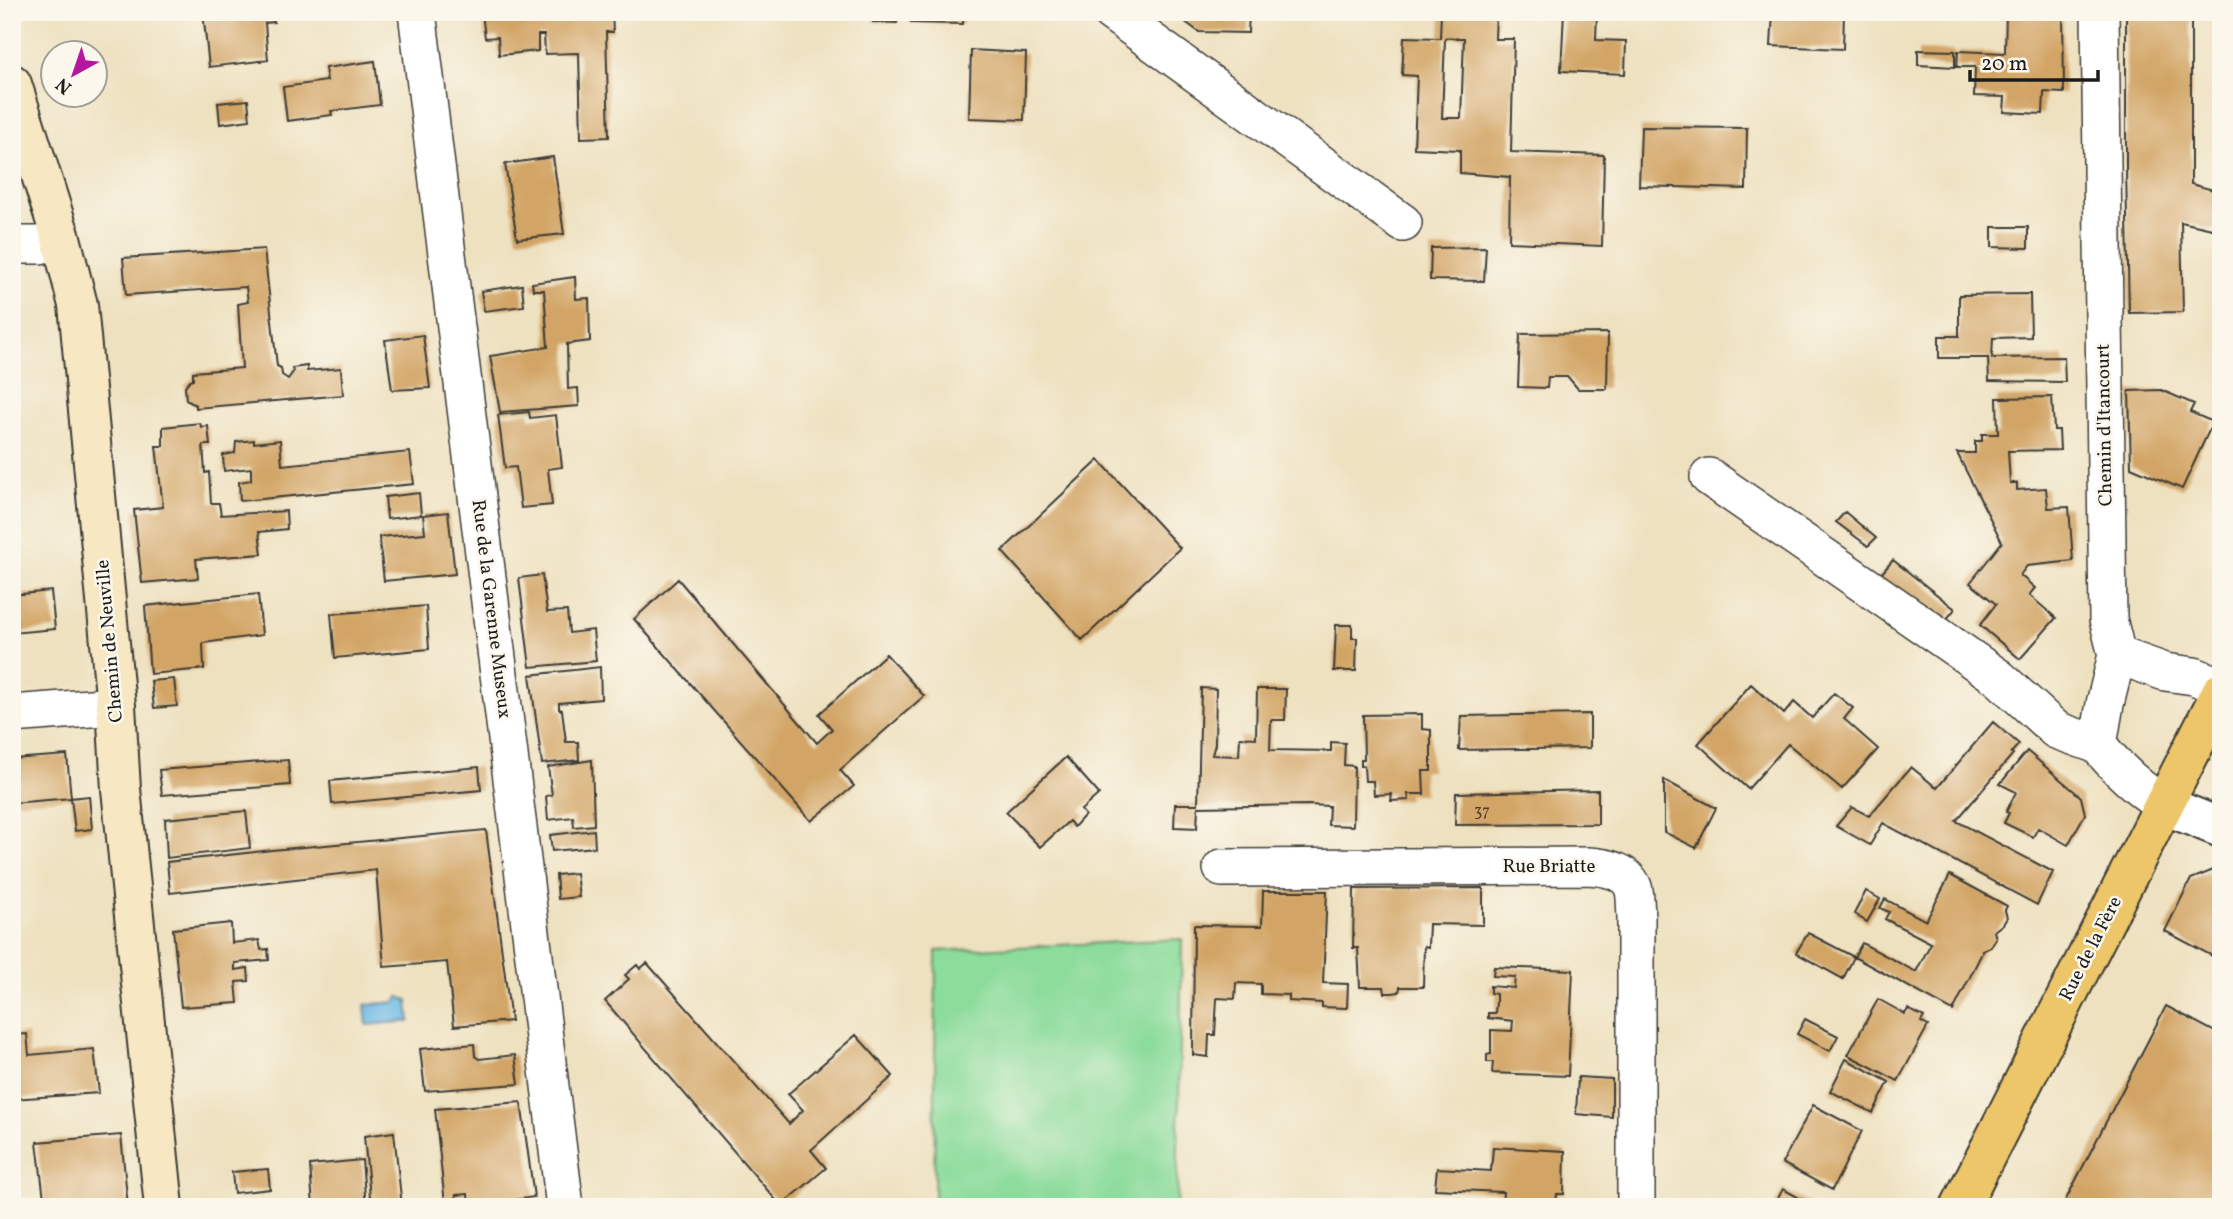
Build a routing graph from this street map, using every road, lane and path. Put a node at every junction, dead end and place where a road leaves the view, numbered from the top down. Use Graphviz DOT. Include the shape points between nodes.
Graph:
graph roads {
  1 [pos="417,12"];
  2 [pos="1111,12"];
  3 [pos="2100,12"];
  4 [pos="12,84"];
  5 [pos="1403,223"];
  6 [pos="61,238"];
  7 [pos="12,245"];
  8 [pos="1709,477"];
  9 [pos="2117,654"];
  10 [pos="2221,689"];
  11 [pos="116,706"];
  12 [pos="12,714"];
  13 [pos="2098,745"];
  14 [pos="2164,805"];
  15 [pos="2221,828"];
  16 [pos="1222,868"];
  17 [pos="164,1207"];
  18 [pos="565,1207"];
  19 [pos="1636,1207"];
  20 [pos="1960,1207"];
  1 -- 18 [label="street, Rue de la Garenne Museux"];
  2 -- 5 [label="street"];
  3 -- 9 [label="street, Chemin d'Itancourt" via="2108,619"];
  4 -- 6 [label="main road, Chemin de Neuville"];
  6 -- 7 [label="street" via="40,245"];
  6 -- 11 [label="main road, Chemin de Neuville" via="78,305"];
  8 -- 13 [label="street" via="1999,678 2056,730"];
  9 -- 10 [label="street" via="2165,672 2194,676"];
  9 -- 13 [label="street, Chemin d'Itancourt"];
  10 -- 14 [label="main road, Rue de la Fère"];
  11 -- 12 [label="street"];
  11 -- 17 [label="main road, Chemin de Neuville"];
  13 -- 14 [label="street" via="2136,786"];
  14 -- 15 [label="street"];
  14 -- 20 [label="main road, Rue de la Fère"];
  16 -- 19 [label="street, Rue Briatte" via="1588,866 1606,867 1622,875 1633,886 1636,916"];
}
